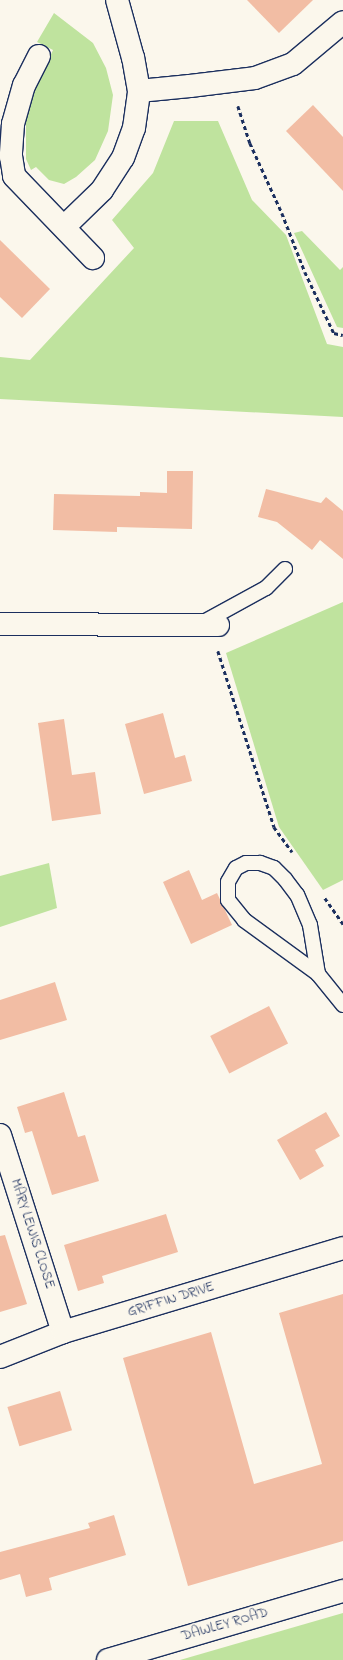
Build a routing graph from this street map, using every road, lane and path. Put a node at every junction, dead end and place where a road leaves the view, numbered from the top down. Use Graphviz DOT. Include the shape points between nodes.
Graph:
graph roads {
  1 [pos="117,0"];
  2 [pos="343,22"];
  3 [pos="39,56"];
  4 [pos="229,81"];
  5 [pos="139,91"];
  6 [pos="64,227"];
  7 [pos="93,258"];
  8 [pos="343,335"];
  9 [pos="285,569"];
  10 [pos="0,624"];
  11 [pos="209,625"];
  12 [pos="293,853"];
  13 [pos="320,891"];
  14 [pos="343,924"];
  15 [pos="318,974"];
  16 [pos="343,1004"];
  17 [pos="0,1135"];
  18 [pos="343,1248"];
  19 [pos="63,1332"];
  20 [pos="0,1357"];
  21 [pos="343,1591"];
  22 [pos="108,1660"];
  1 -- 5 [label="street"];
  2 -- 4 [label="street" via="293,64 255,78"];
  3 -- 6 [label="street" via="24,85 13,124 11,156 14,176"];
  4 -- 5 [label="street"];
  4 -- 8 [label="path" via="250,143 305,272 334,333"];
  5 -- 6 [label="street" via="134,128 123,158 102,190"];
  6 -- 7 [label="street"];
  9 -- 11 [label="lane" via="266,588"];
  10 -- 11 [label="street"];
  11 -- 12 [label="path" via="274,827"];
  13 -- 14 [label="path"];
  15 -- 15 [label="lane" via="244,920 228,900 228,882 236,868 246,863 260,864 274,868 285,879 297,895 310,925"];
  15 -- 16 [label="lane"];
  17 -- 19 [label="street, MARY LEWIS CLOSE"];
  18 -- 19 [label="street, GRIFFIN DRIVE"];
  19 -- 20 [label="street, GRIFFIN DRIVE"];
  21 -- 22 [label="street, DAWLEY ROAD"];
}
